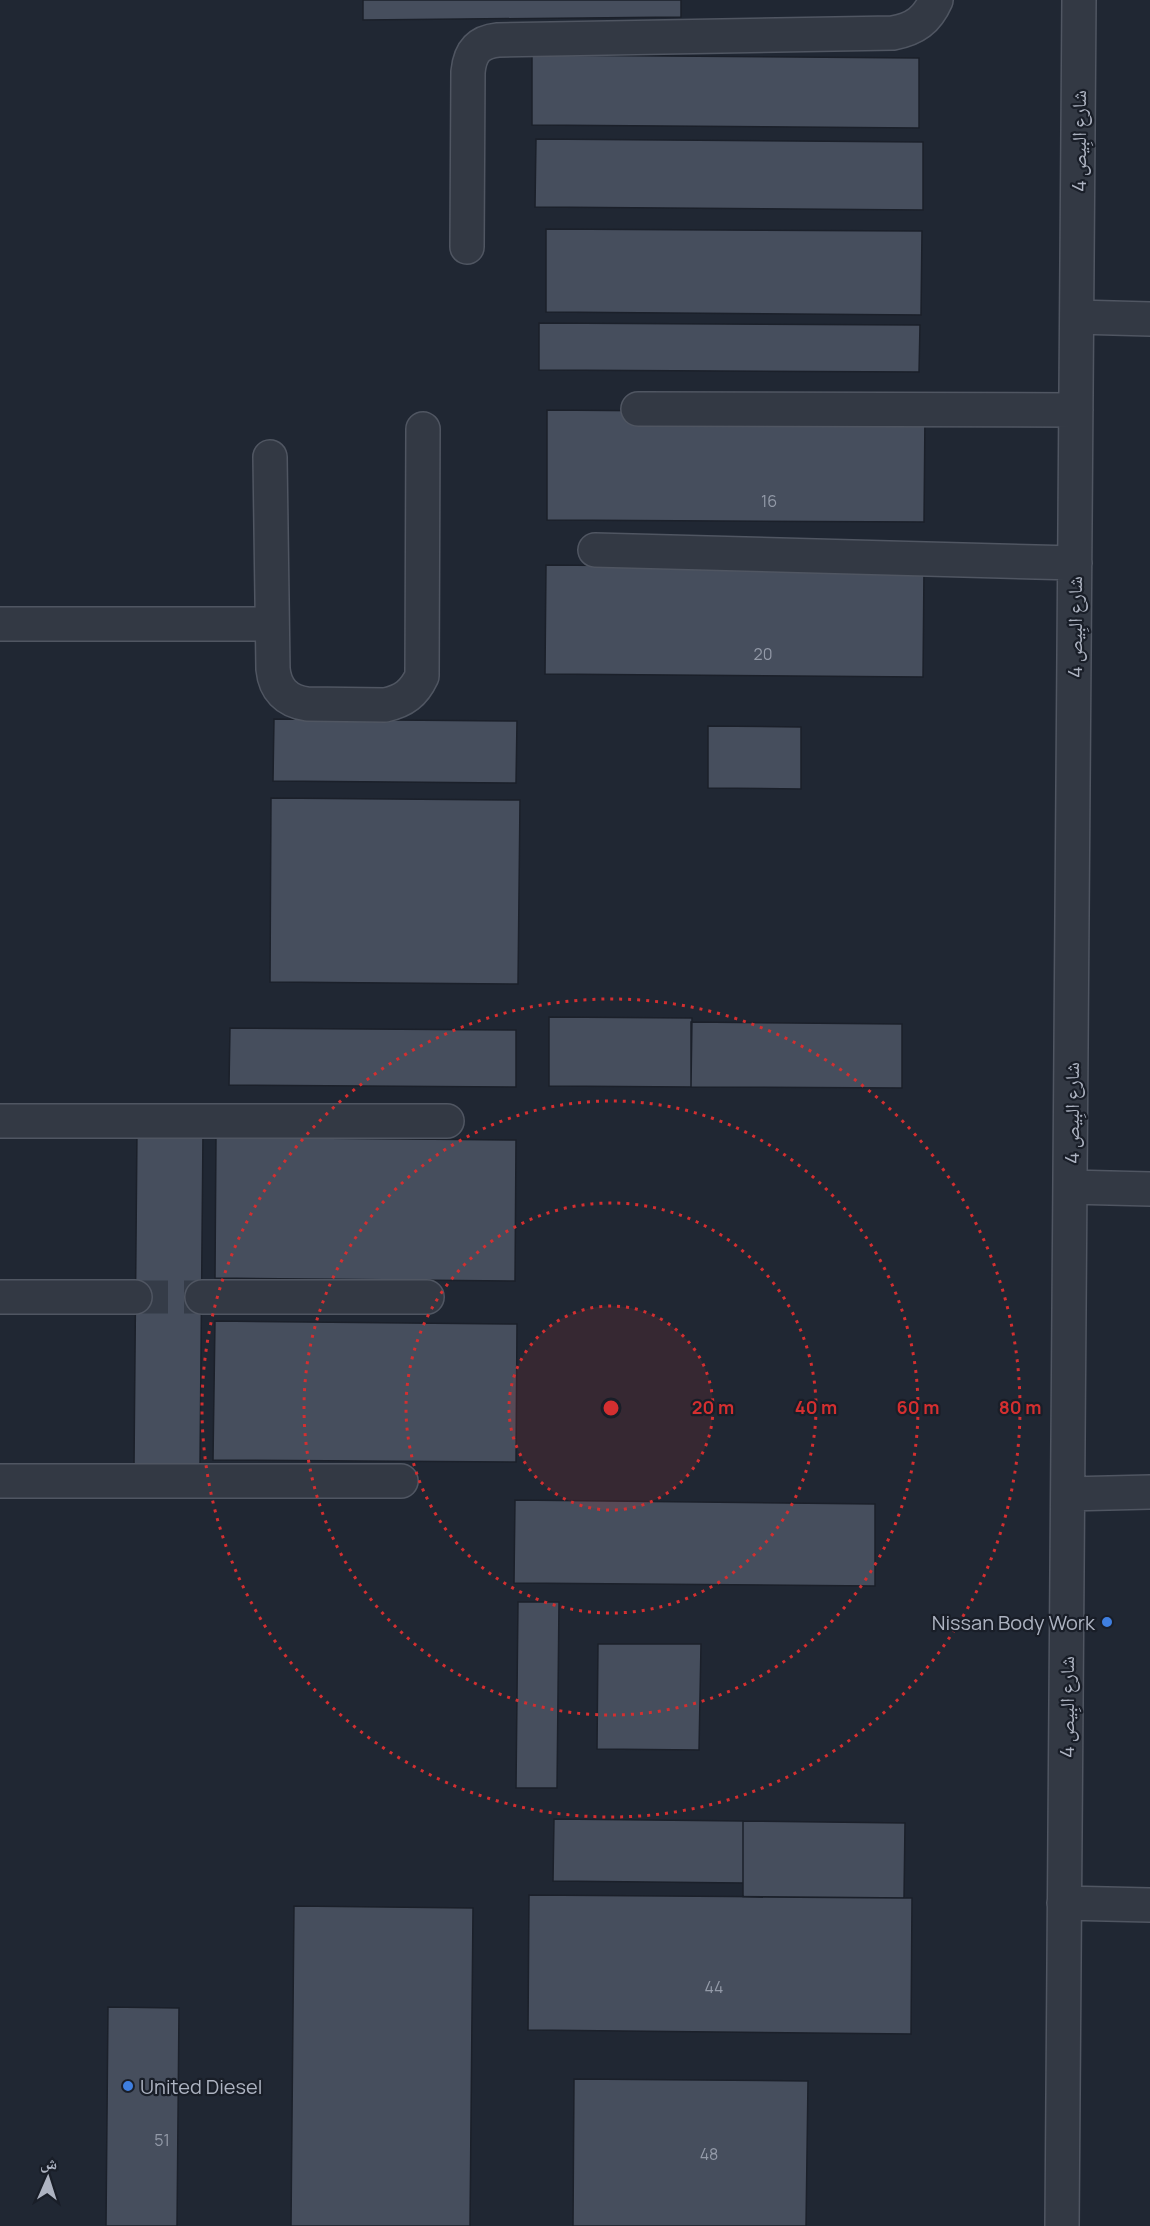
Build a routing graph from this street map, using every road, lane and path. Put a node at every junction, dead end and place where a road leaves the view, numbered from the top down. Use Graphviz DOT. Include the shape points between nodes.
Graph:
graph roads {
  1 [pos="936,0"];
  2 [pos="1079,0"];
  3 [pos="466,247"];
  4 [pos="1077,317"];
  5 [pos="1150,319"];
  6 [pos="638,409"];
  7 [pos="1076,410"];
  8 [pos="423,429"];
  9 [pos="270,457"];
  10 [pos="595,550"];
  11 [pos="1075,563"];
  12 [pos="0,624"];
  13 [pos="272,624"];
  14 [pos="0,1121"];
  15 [pos="447,1121"];
  16 [pos="1070,1187"];
  17 [pos="1150,1189"];
  18 [pos="0,1297"];
  19 [pos="135,1297"];
  20 [pos="202,1297"];
  21 [pos="427,1297"];
  22 [pos="0,1481"];
  23 [pos="401,1481"];
  24 [pos="1150,1492"];
  25 [pos="1068,1494"];
  26 [pos="1064,1904"];
  27 [pos="1150,1905"];
  28 [pos="1062,2226"];
  1 -- 3 [label="street" via="921,23 893,33 498,40 479,45 468,72"];
  2 -- 4 [label="street, شارع البِيص 4"];
  4 -- 5 [label="street"];
  4 -- 7 [label="street, شارع البِيص 4"];
  6 -- 7 [label="street"];
  7 -- 11 [label="street, شارع البِيص 4"];
  8 -- 13 [label="street" via="423,664 417,687 398,702 385,705 296,702 274,680"];
  9 -- 13 [label="street"];
  10 -- 11 [label="street"];
  11 -- 16 [label="street, شارع البِيص 4"];
  12 -- 13 [label="street"];
  14 -- 15 [label="street"];
  16 -- 17 [label="street"];
  16 -- 25 [label="street, شارع البِيص 4"];
  18 -- 19 [label="street"];
  20 -- 21 [label="street"];
  22 -- 23 [label="street"];
  24 -- 25 [label="street"];
  25 -- 26 [label="street, شارع البِيص 4"];
  26 -- 27 [label="street"];
  26 -- 28 [label="street, شارع البِيص 4"];
}
